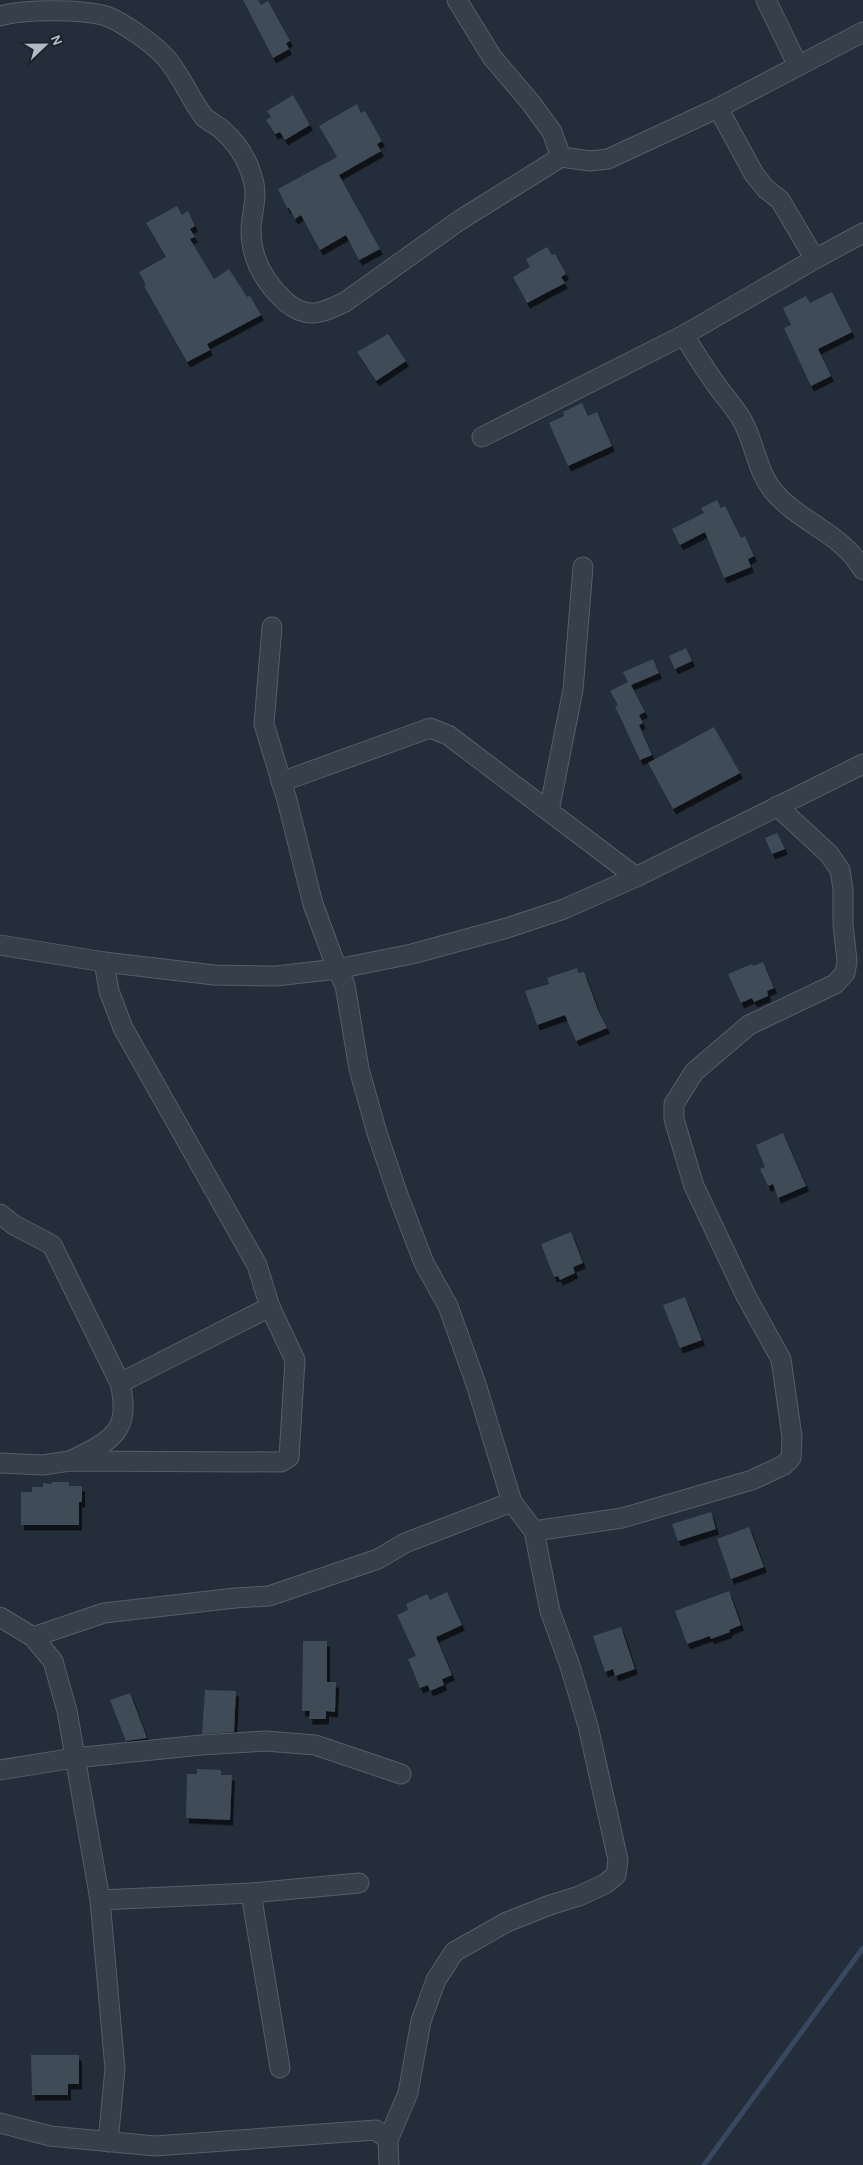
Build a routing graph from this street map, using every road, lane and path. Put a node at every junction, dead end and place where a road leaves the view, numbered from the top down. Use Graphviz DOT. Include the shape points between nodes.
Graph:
graph roads {
  1 [pos="458,0"];
  2 [pos="766,0"];
  3 [pos="0,16"];
  4 [pos="863,32"];
  5 [pos="798,66"];
  6 [pos="718,108"];
  7 [pos="561,157"];
  8 [pos="863,233"];
  9 [pos="815,259"];
  10 [pos="684,335"];
  11 [pos="482,437"];
  12 [pos="860,559"];
  13 [pos="583,567"];
  14 [pos="272,627"];
  15 [pos="863,764"];
  16 [pos="281,782"];
  17 [pos="777,806"];
  18 [pos="549,811"];
  19 [pos="636,877"];
  20 [pos="0,945"];
  21 [pos="104,962"];
  22 [pos="337,969"];
  23 [pos="0,1214"];
  24 [pos="270,1307"];
  25 [pos="120,1383"];
  26 [pos="69,1462"];
  27 [pos="0,1463"];
  28 [pos="512,1502"];
  29 [pos="534,1531"];
  30 [pos="0,1617"];
  31 [pos="33,1637"];
  32 [pos="74,1758"];
  33 [pos="0,1770"];
  34 [pos="401,1774"];
  35 [pos="359,1883"];
  36 [pos="251,1893"];
  37 [pos="100,1900"];
  38 [pos="280,2068"];
  39 [pos="0,2123"];
  40 [pos="388,2140"];
  41 [pos="108,2142"];
  42 [pos="389,2165"];
  1 -- 7 [label="street" via="492,57 552,132"];
  2 -- 5 [label="street"];
  3 -- 7 [label="street" via="78,12 105,16 125,25 166,58 205,118 237,144 250,169 256,192 251,230 255,260 272,290 297,311 324,311 345,302 460,220"];
  4 -- 5 [label="street"];
  5 -- 6 [label="street"];
  6 -- 7 [label="street" via="608,159 590,161"];
  6 -- 9 [label="street" via="754,174 780,200"];
  8 -- 9 [label="street"];
  9 -- 10 [label="street"];
  10 -- 11 [label="street"];
  10 -- 12 [label="street" via="743,421 755,456 773,492 788,508 822,529"];
  13 -- 18 [label="street" via="574,690"];
  14 -- 16 [label="street" via="264,724"];
  15 -- 17 [label="street"];
  16 -- 18 [label="street" via="430,728 448,735"];
  16 -- 22 [label="street" via="313,904"];
  17 -- 19 [label="street"];
  17 -- 29 [label="street" via="829,854 840,870 844,888 845,973 836,984 749,1025 694,1072 674,1104 674,1119 694,1186 746,1296 781,1359 792,1437 791,1458 784,1465 752,1480 622,1518"];
  18 -- 19 [label="street"];
  19 -- 22 [label="street" via="564,909 507,928 412,954"];
  20 -- 21 [label="street"];
  21 -- 22 [label="street" via="214,975 276,976"];
  21 -- 24 [label="street" via="109,991 123,1028 257,1265"];
  22 -- 28 [label="street" via="345,985 359,1069 377,1133 424,1263 448,1306"];
  23 -- 25 [label="street" via="52,1245"];
  24 -- 25 [label="street"];
  24 -- 26 [label="street" via="294,1360 289,1457 281,1462"];
  25 -- 26 [label="street" via="125,1404 122,1421 112,1436 98,1447"];
  26 -- 27 [label="street"];
  28 -- 29 [label="street"];
  28 -- 31 [label="street" via="404,1543 378,1559 269,1596 104,1613"];
  29 -- 40 [label="street" via="550,1611 588,1726 618,1860 616,1875 579,1896 507,1922 454,1952 436,1980 424,2013 408,2092"];
  30 -- 31 [label="street"];
  31 -- 32 [label="street" via="53,1662 67,1711"];
  32 -- 33 [label="street"];
  32 -- 34 [label="street" via="266,1741 316,1745"];
  32 -- 37 [label="street"];
  35 -- 36 [label="street"];
  36 -- 37 [label="street"];
  36 -- 38 [label="street"];
  37 -- 41 [label="street" via="114,2069"];
  39 -- 41 [label="street" via="50,2136"];
  40 -- 41 [label="street" via="376,2130 155,2146"];
  40 -- 42 [label="street"];
}
